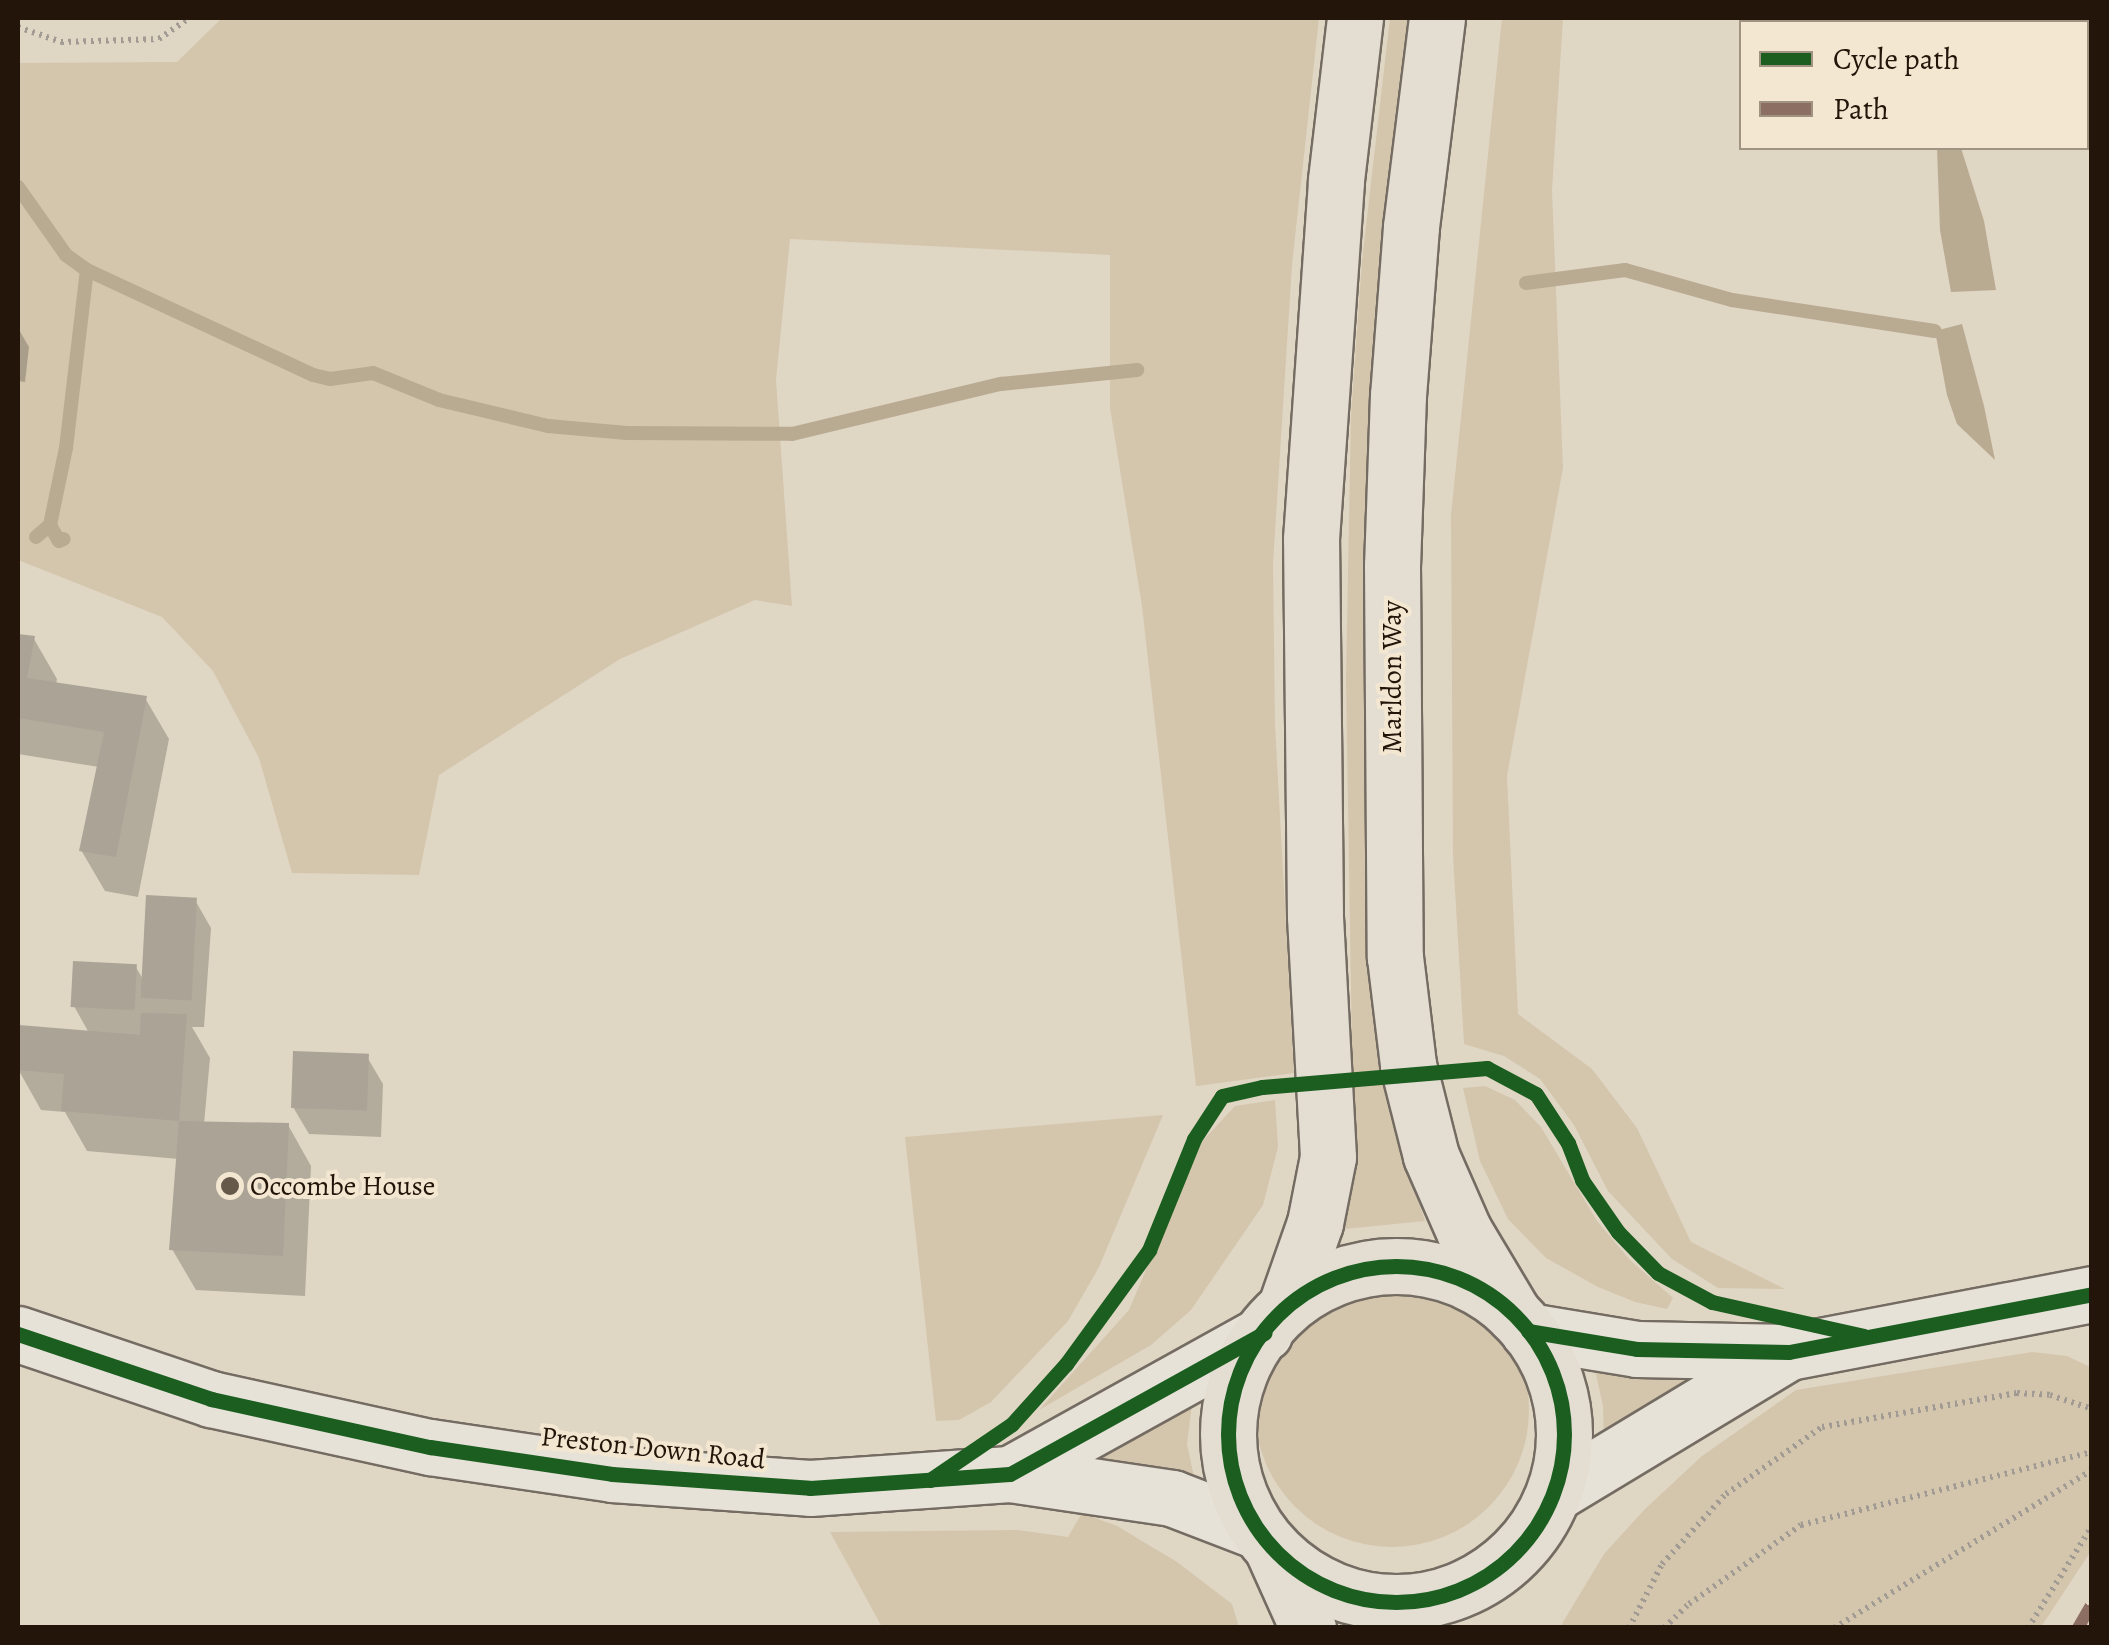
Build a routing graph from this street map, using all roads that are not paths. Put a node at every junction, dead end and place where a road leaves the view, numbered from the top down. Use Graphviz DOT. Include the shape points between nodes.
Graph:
graph roads {
  1 [pos="1355,18"];
  2 [pos="1437,18"];
  3 [pos="2092,1294"];
  4 [pos="1276,1317"];
  5 [pos="1521,1323"];
  6 [pos="18,1334"];
  7 [pos="1789,1352"];
  8 [pos="1010,1474"];
  9 [pos="1545,1512"];
  10 [pos="1265,1539"];
  11 [pos="1308,1628"];
  12 [pos="1480,1628"];
  1 -- 4 [label="highway" via="1334,200 1311,539 1315,916 1328,1156 1315,1223"];
  2 -- 5 [label="highway, Marldon Way" via="1398,396 1392,564 1395,957 1408,1065 1432,1156 1464,1231"];
  3 -- 7 [label="street"];
  4 -- 5 [label="highway" via="1319,1280 1360,1268 1411,1268 1456,1278"];
  4 -- 8 [label="street, Preston Down Road"];
  4 -- 10 [label="highway" via="1240,1376 1230,1423 1233,1472"];
  5 -- 7 [label="street" via="1637,1349"];
  5 -- 9 [label="highway" via="1544,1354 1561,1400 1564,1447"];
  6 -- 8 [label="street, Preston Down Road" via="211,1399 430,1447 612,1474 810,1488"];
  7 -- 9 [label="street"];
  8 -- 10 [label="street, Preston Down Road" via="1172,1498"];
  9 -- 10 [label="highway" via="1508,1562 1427,1600 1383,1602 1341,1593 1302,1574"];
  9 -- 12 [label="highway"];
  10 -- 11 [label="highway"];
}
